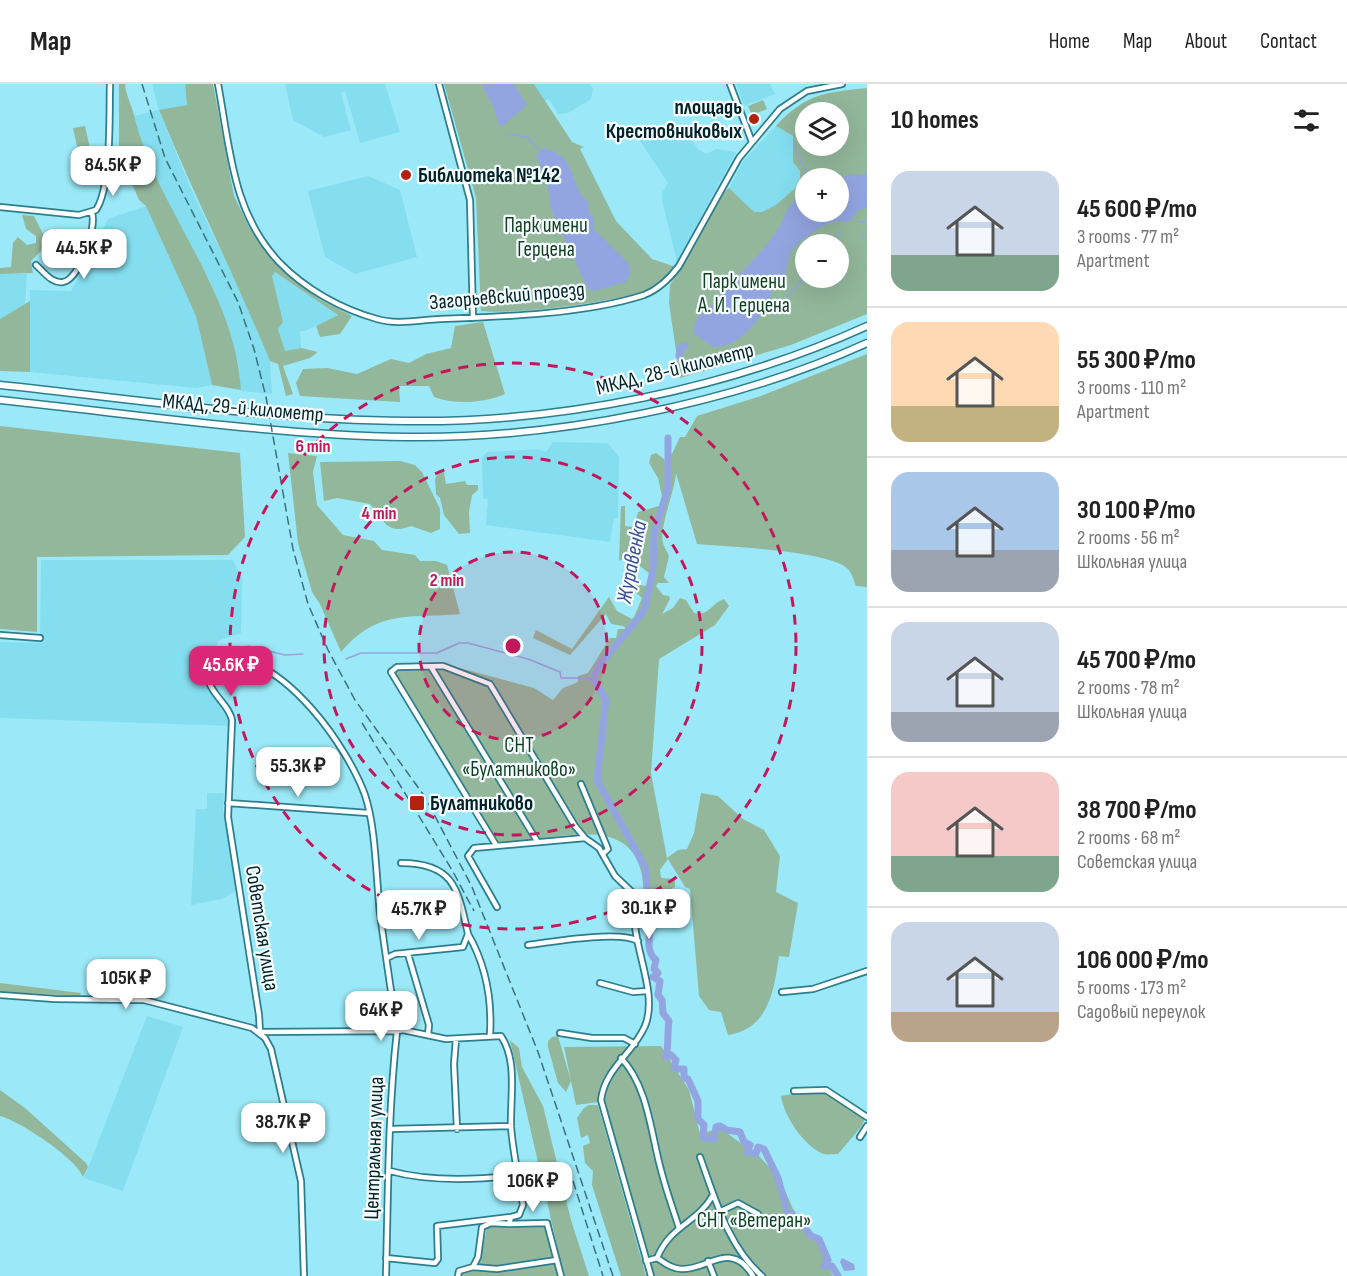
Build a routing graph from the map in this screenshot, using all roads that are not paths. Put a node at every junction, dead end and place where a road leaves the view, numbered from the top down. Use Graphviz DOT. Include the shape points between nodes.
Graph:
graph roads {
  1 [pos="110,84"];
  2 [pos="218,84"];
  3 [pos="439,84"];
  4 [pos="730,84"];
  5 [pos="842,84"];
  6 [pos="762,130"];
  7 [pos="746,131"];
  8 [pos="752,142"];
  9 [pos="0,207"];
  10 [pos="93,215"];
  11 [pos="36,265"];
  12 [pos="473,318"];
  13 [pos="867,326"];
  14 [pos="867,344"];
  15 [pos="0,385"];
  16 [pos="0,400"];
  17 [pos="484,419"];
  18 [pos="484,434"];
  19 [pos="0,635"];
  20 [pos="40,638"];
  21 [pos="431,667"];
  22 [pos="581,784"];
  23 [pos="228,803"];
  24 [pos="368,813"];
  25 [pos="585,838"];
  26 [pos="537,841"];
  27 [pos="496,845"];
  28 [pos="603,854"];
  29 [pos="401,863"];
  30 [pos="497,907"];
  31 [pos="468,934"];
  32 [pos="638,941"];
  33 [pos="528,945"];
  34 [pos="408,954"];
  35 [pos="387,958"];
  36 [pos="867,971"];
  37 [pos="600,983"];
  38 [pos="647,991"];
  39 [pos="782,992"];
  40 [pos="0,995"];
  41 [pos="397,1031"];
  42 [pos="260,1032"];
  43 [pos="560,1033"];
  44 [pos="428,1035"];
  45 [pos="490,1035"];
  46 [pos="456,1039"];
  47 [pos="635,1044"];
  48 [pos="621,1058"];
  49 [pos="794,1091"];
  50 [pos="867,1117"];
  51 [pos="511,1126"];
  52 [pos="867,1126"];
  53 [pos="391,1129"];
  54 [pos="457,1129"];
  55 [pos="860,1137"];
  56 [pos="700,1157"];
  57 [pos="390,1171"];
  58 [pos="518,1174"];
  59 [pos="713,1195"];
  60 [pos="721,1211"];
  61 [pos="758,1214"];
  62 [pos="511,1217"];
  63 [pos="509,1224"];
  64 [pos="679,1228"];
  65 [pos="386,1258"];
  66 [pos="657,1258"];
  67 [pos="557,1260"];
  68 [pos="646,1261"];
  69 [pos="708,1261"];
  70 [pos="473,1267"];
  71 [pos="304,1276"];
  72 [pos="386,1276"];
  73 [pos="458,1276"];
  74 [pos="561,1276"];
  75 [pos="651,1276"];
  76 [pos="714,1276"];
  77 [pos="753,1276"];
  78 [pos="762,1276"];
  1 -- 10 [label="street" via="105,178"];
  2 -- 12 [label="street, Загорьевский проезд" via="243,208 280,263 320,294 378,320"];
  3 -- 12 [label="street" via="470,200"];
  4 -- 7 [label="street"];
  5 -- 6 [label="street, Загорьевский проезд" via="814,88 799,95"];
  6 -- 7 [label="street"];
  6 -- 8 [label="street, Загорьевский проезд"];
  7 -- 8 [label="street"];
  8 -- 12 [label="street, Загорьевский проезд" via="679,266 648,293 556,311"];
  9 -- 10 [label="street"];
  10 -- 11 [label="street" via="91,239 73,276 64,282 54,282"];
  13 -- 17 [label="highway, МКАД, 28-й километр" via="800,353 705,382 582,408"];
  14 -- 18 [label="highway, МКАД, 28-й километр" via="733,390 660,408 560,426"];
  15 -- 17 [label="highway, МКАД, 29-й километр" via="311,417"];
  16 -- 18 [label="highway, МКАД, 29-й километр" via="310,432 408,437"];
  19 -- 20 [label="street"];
  21 -- 25 [label="street" via="443,666 490,684"];
  21 -- 26 [label="street"];
  21 -- 27 [label="street" via="397,667 391,672"];
  22 -- 28 [label="street" via="608,849"];
  23 -- 24 [label="street"];
  23 -- 24 [label="street, Центральная улица" via="231,713 217,698 209,675 218,660 237,658 268,669 316,715 355,771"];
  23 -- 42 [label="street, Советская улица" via="236,882"];
  24 -- 35 [label="street, Центральная улица"];
  25 -- 26 [label="street"];
  25 -- 28 [label="street"];
  26 -- 27 [label="street"];
  27 -- 30 [label="street" via="474,848 468,856"];
  28 -- 32 [label="street" via="615,876 634,894"];
  29 -- 31 [label="street" via="428,864 448,877 458,895"];
  31 -- 34 [label="street" via="463,947"];
  31 -- 45 [label="street" via="490,997"];
  32 -- 33 [label="street" via="628,937 598,938"];
  32 -- 38 [label="street"];
  34 -- 35 [label="street"];
  34 -- 44 [label="street" via="429,1025"];
  35 -- 41 [label="street, Центральная улица"];
  36 -- 39 [label="street" via="813,989"];
  37 -- 38 [label="street" via="623,990"];
  38 -- 47 [label="street" via="647,1018"];
  40 -- 42 [label="street" via="144,1000"];
  41 -- 42 [label="street"];
  41 -- 44 [label="street"];
  41 -- 53 [label="street, Центральная улица"];
  42 -- 71 [label="street, Советская улица" via="270,1045 301,1181"];
  43 -- 47 [label="street" via="624,1038"];
  44 -- 46 [label="street"];
  45 -- 46 [label="street"];
  45 -- 51 [label="street" via="501,1036 507,1044"];
  46 -- 54 [label="street"];
  47 -- 48 [label="street"];
  48 -- 64 [label="street" via="632,1070 646,1109"];
  48 -- 68 [label="street" via="603,1086 601,1100"];
  49 -- 50 [label="street" via="826,1090"];
  51 -- 54 [label="street"];
  51 -- 58 [label="street"];
  52 -- 55 [label="street"];
  53 -- 54 [label="street"];
  53 -- 57 [label="street, Центральная улица"];
  56 -- 59 [label="street"];
  57 -- 58 [label="street" via="420,1177 483,1179"];
  57 -- 65 [label="street, Центральная улица"];
  58 -- 62 [label="street" via="523,1205 519,1215"];
  59 -- 60 [label="street"];
  59 -- 64 [label="street" via="708,1206"];
  60 -- 61 [label="street" via="738,1203"];
  60 -- 78 [label="street" via="744,1261"];
  62 -- 63 [label="street"];
  62 -- 65 [label="street" via="436,1226 435,1263"];
  63 -- 67 [label="street" via="547,1223"];
  63 -- 70 [label="street" via="482,1227"];
  64 -- 66 [label="street" via="666,1238"];
  65 -- 72 [label="street, Центральная улица"];
  66 -- 68 [label="street"];
  66 -- 69 [label="street" via="671,1270 693,1268"];
  67 -- 70 [label="street" via="497,1269"];
  67 -- 74 [label="street"];
  68 -- 75 [label="street"];
  69 -- 76 [label="street"];
  69 -- 77 [label="street" via="732,1258"];
  70 -- 73 [label="street" via="459,1271"];
}
